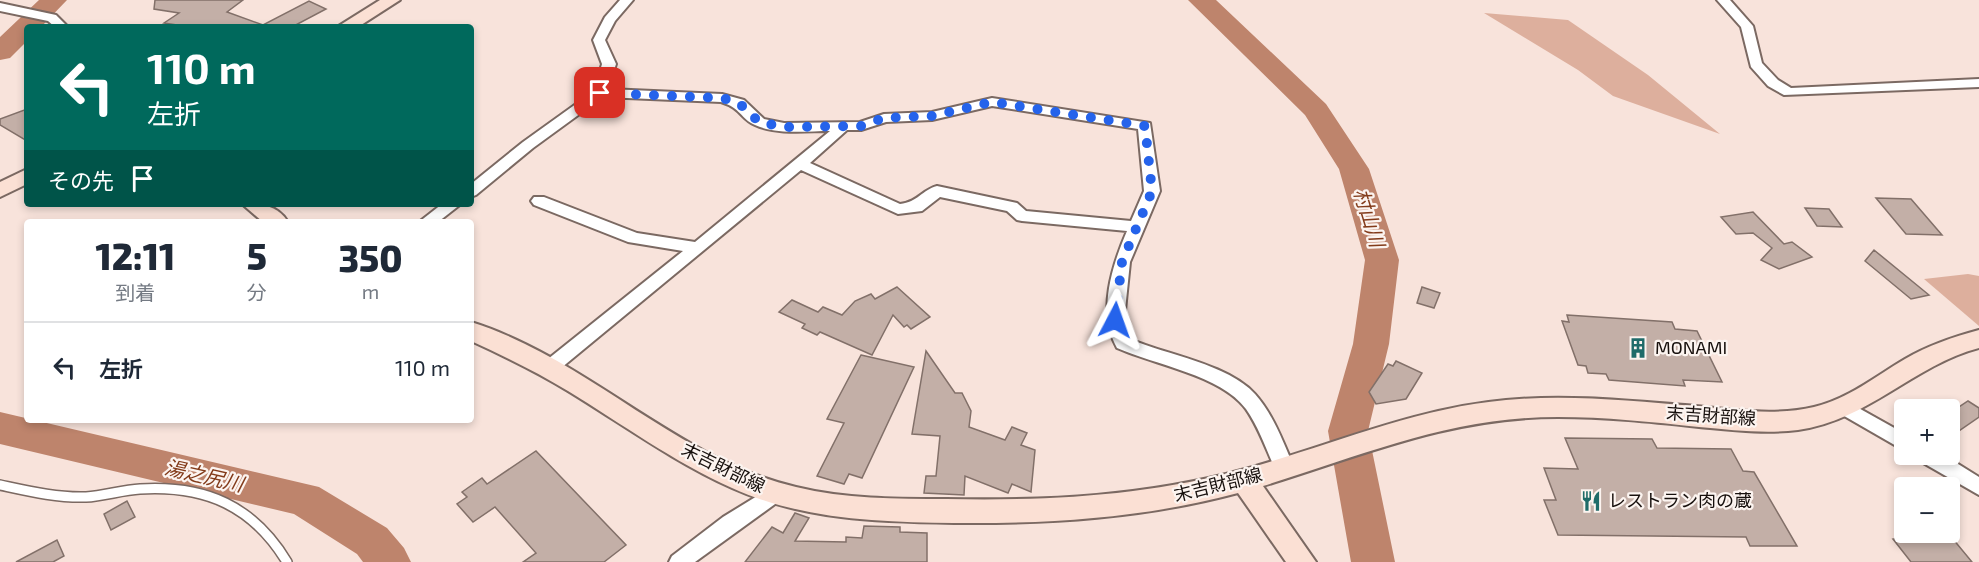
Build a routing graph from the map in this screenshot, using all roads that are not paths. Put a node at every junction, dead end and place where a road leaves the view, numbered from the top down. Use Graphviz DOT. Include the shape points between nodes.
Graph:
graph roads {
  1 [pos="392,0"];
  2 [pos="627,0"];
  3 [pos="1723,0"];
  4 [pos="0,7"];
  5 [pos="58,24"];
  6 [pos="351,24"];
  7 [pos="1979,83"];
  8 [pos="600,93"];
  9 [pos="842,128"];
  10 [pos="800,164"];
  11 [pos="24,178"];
  12 [pos="0,190"];
  13 [pos="474,190"];
  14 [pos="539,201"];
  15 [pos="256,207"];
  16 [pos="449,207"];
  17 [pos="273,219"];
  18 [pos="431,219"];
  19 [pos="1137,226"];
  20 [pos="698,249"];
  21 [pos="474,332"];
  22 [pos="1979,339"];
  23 [pos="549,368"];
  24 [pos="1846,408"];
  25 [pos="1894,436"];
  26 [pos="1943,465"];
  27 [pos="1284,467"];
  28 [pos="1244,480"];
  29 [pos="0,485"];
  30 [pos="1979,487"];
  31 [pos="775,493"];
  32 [pos="287,562"];
  33 [pos="679,562"];
  34 [pos="1302,562"];
  1 -- 6 [label="main road"];
  2 -- 8 [label="street" via="609,20 599,40 609,64"];
  3 -- 7 [label="street" via="1747,26 1756,64 1773,83 1789,92"];
  4 -- 5 [label="street" via="48,17"];
  8 -- 9 [label="street" via="722,98 739,103 759,122 772,126"];
  8 -- 13 [label="street"];
  9 -- 10 [label="street"];
  9 -- 19 [label="street" via="884,118 932,116 992,102 1145,126 1152,191"];
  10 -- 19 [label="street" via="898,209 917,207 937,191 1012,207 1022,216"];
  10 -- 20 [label="street"];
  11 -- 12 [label="main road"];
  14 -- 20 [label="street" via="634,238"];
  15 -- 17 [label="main road"];
  16 -- 18 [label="street"];
  19 -- 27 [label="street" via="1122,262 1117,291 1115,320 1123,342 1227,381 1241,391 1265,424"];
  20 -- 23 [label="street"];
  21 -- 23 [label="main road, 末吉財部線"];
  22 -- 24 [label="main road, 末吉財部線" via="1936,353"];
  23 -- 31 [label="main road, 末吉財部線" via="699,459"];
  24 -- 25 [label="street"];
  24 -- 27 [label="main road, 末吉財部線" via="1786,421 1542,406 1464,415"];
  26 -- 30 [label="street"];
  27 -- 28 [label="main road, 末吉財部線"];
  28 -- 31 [label="main road, 末吉財部線" via="1127,504 1047,510 892,511"];
  28 -- 34 [label="main road"];
  29 -- 32 [label="lane" via="57,496 85,497 140,489 173,490 208,498 239,509 257,523"];
  31 -- 33 [label="street"];
}
